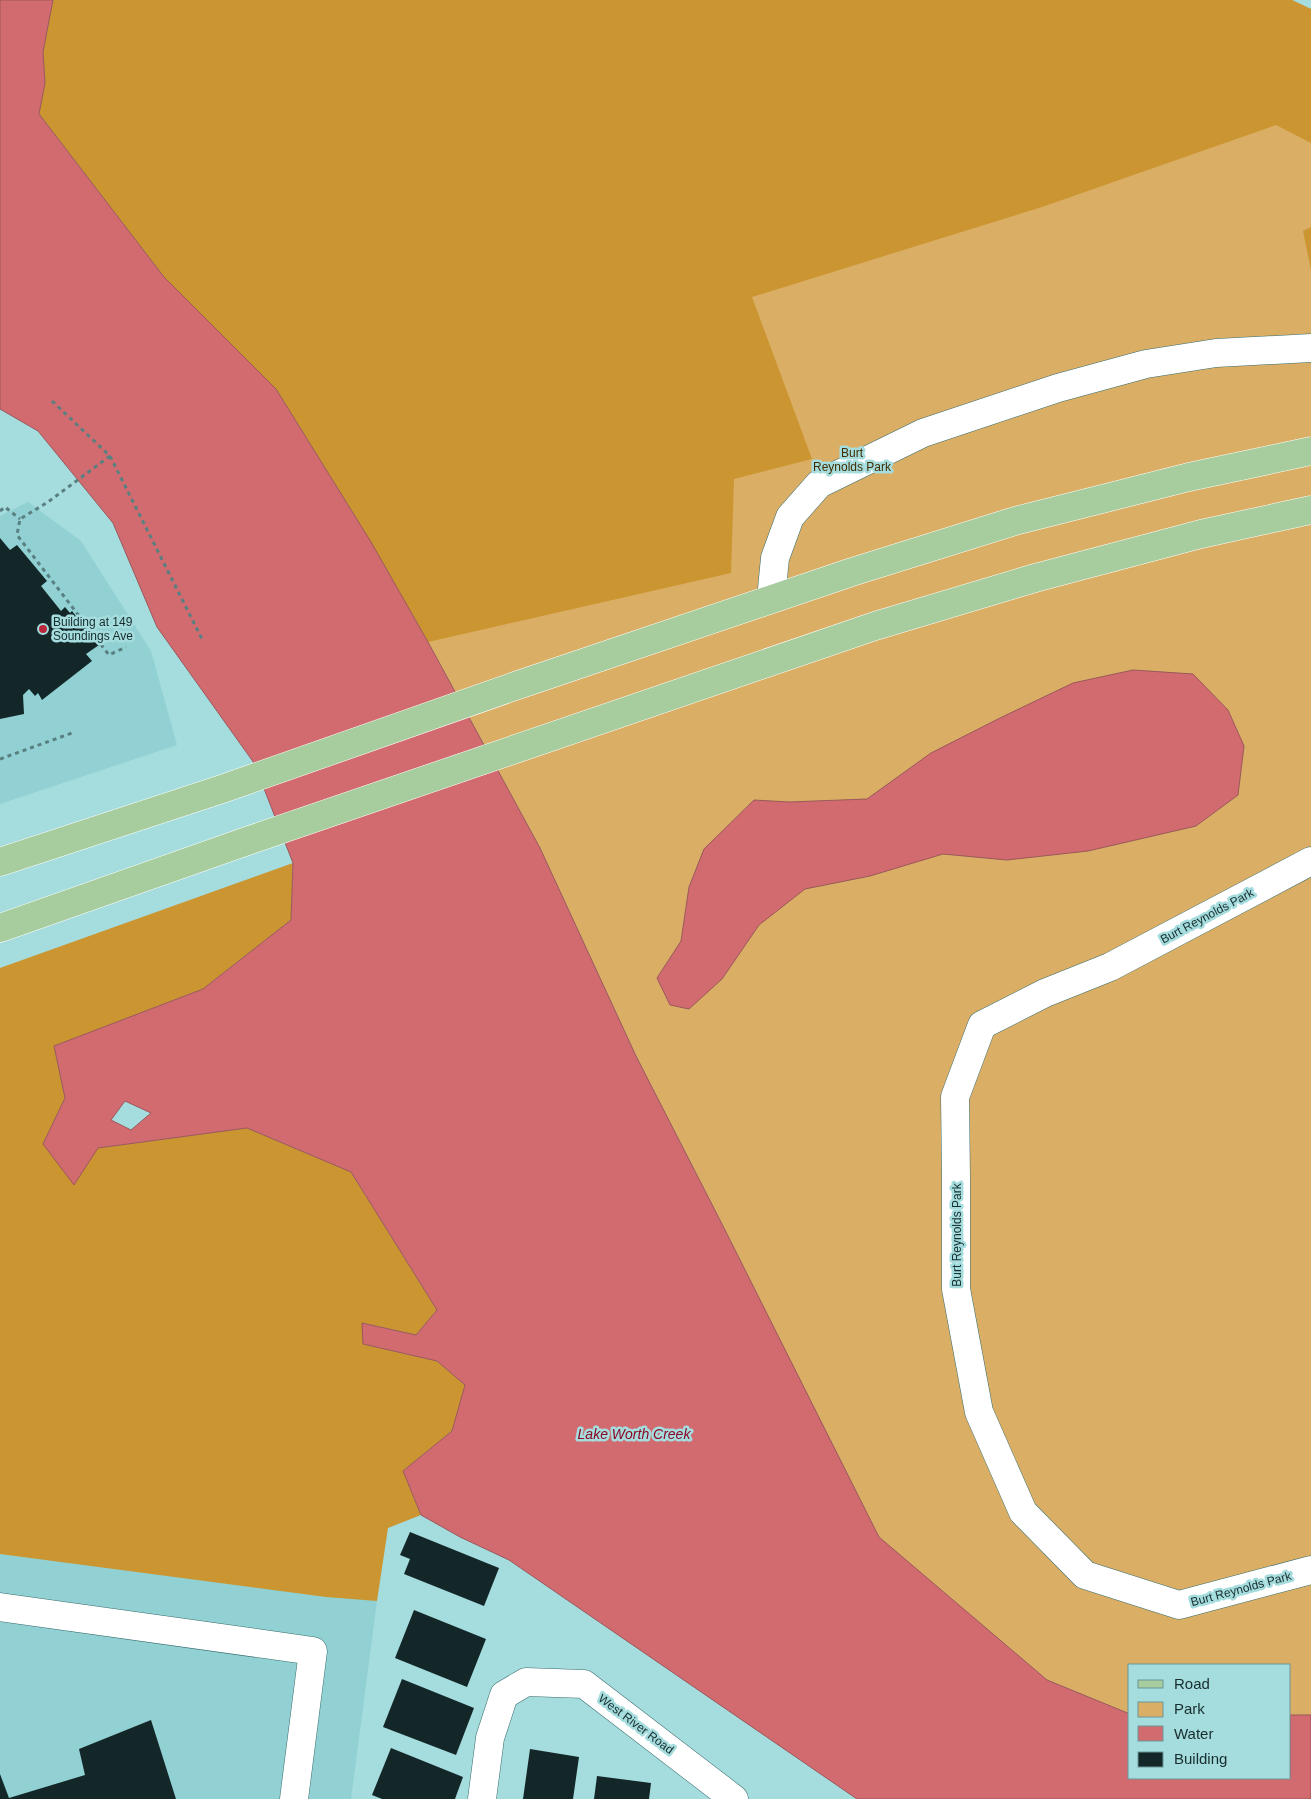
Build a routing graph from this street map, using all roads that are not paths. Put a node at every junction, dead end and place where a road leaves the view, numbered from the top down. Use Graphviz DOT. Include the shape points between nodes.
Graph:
graph roads {
  1 [pos="1311,348"];
  2 [pos="1311,451"];
  3 [pos="1311,510"];
  4 [pos="771,599"];
  5 [pos="0,862"];
  6 [pos="1311,862"];
  7 [pos="0,928"];
  8 [pos="1311,1570"];
  9 [pos="0,1607"];
  10 [pos="294,1799"];
  11 [pos="482,1799"];
  12 [pos="734,1799"];
  1 -- 4 [label="street" via="1216,353 1146,364 1058,388 923,432 819,484 790,517 775,558"];
  2 -- 4 [label="main road" via="1189,477 1015,521"];
  3 -- 7 [label="main road" via="1201,534 1035,578 875,626"];
  4 -- 5 [label="main road" via="222,789"];
  6 -- 8 [label="street, Burt Reynolds Park" via="1110,967 1046,993 982,1025 955,1097 956,1289 979,1412 1023,1512 1085,1575 1179,1605"];
  9 -- 10 [label="street" via="312,1651"];
  11 -- 12 [label="street, West River Road" via="490,1738 504,1695 526,1682 584,1684"];
}
